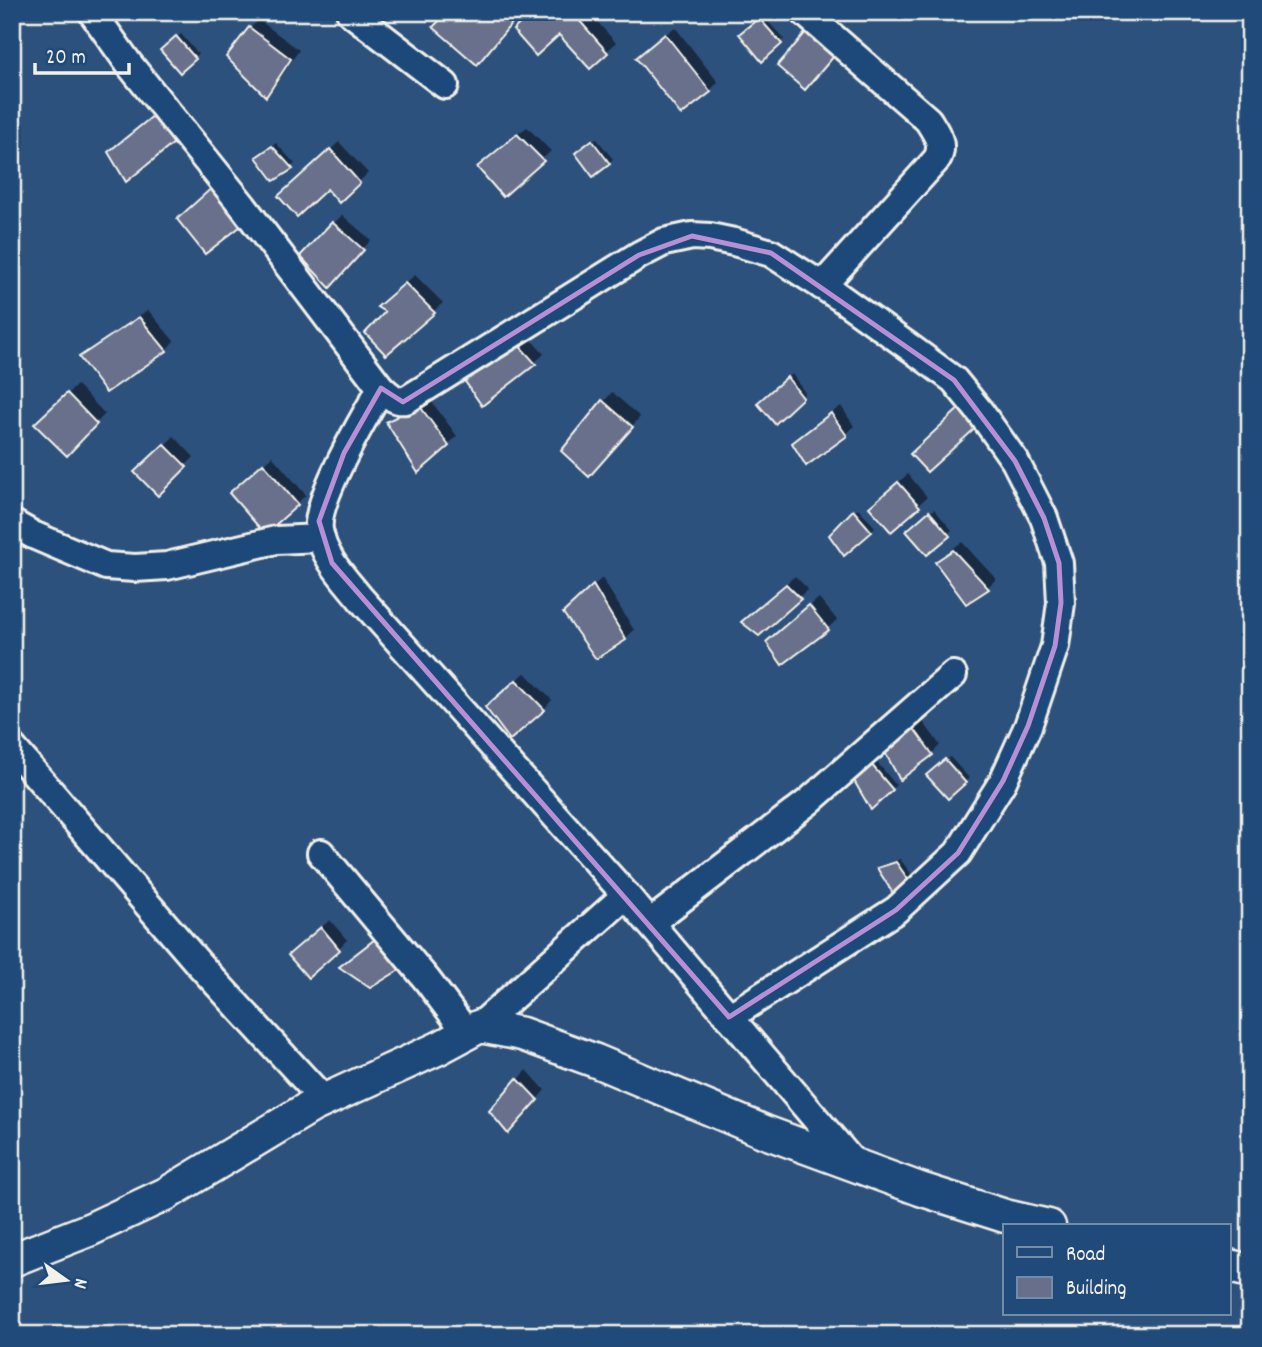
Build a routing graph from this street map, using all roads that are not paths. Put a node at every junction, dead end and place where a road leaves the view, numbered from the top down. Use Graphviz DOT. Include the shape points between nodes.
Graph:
graph roads {
  1 [pos="92,12"];
  2 [pos="350,12"];
  3 [pos="804,12"];
  4 [pos="444,85"];
  5 [pos="822,286"];
  6 [pos="381,388"];
  7 [pos="12,523"];
  8 [pos="321,538"];
  9 [pos="953,675"];
  10 [pos="12,747"];
  11 [pos="321,853"];
  12 [pos="626,895"];
  13 [pos="650,923"];
  14 [pos="729,1017"];
  15 [pos="474,1030"];
  16 [pos="324,1100"];
  17 [pos="855,1165"];
  18 [pos="1040,1224"];
  19 [pos="12,1261"];
  20 [pos="1230,1266"];
  21 [pos="1250,1271"];
  1 -- 6 [label="street"];
  2 -- 4 [label="street"];
  3 -- 5 [label="street" via="928,120 941,145 937,159"];
  5 -- 6 [label="street" via="771,253 710,237 676,238 639,256 406,400 394,399"];
  5 -- 14 [label="street" via="954,380 981,413 1015,461 1044,518 1059,563 1061,603 1055,646 1028,726 1003,781 958,853 896,910"];
  6 -- 8 [label="street" via="344,453 325,499 319,521"];
  7 -- 8 [label="street" via="106,566 135,568 167,566 276,540"];
  8 -- 12 [label="street" via="332,563 360,598"];
  9 -- 13 [label="street" via="808,802"];
  10 -- 16 [label="street" via="198,963"];
  11 -- 15 [label="street"];
  12 -- 13 [label="street"];
  12 -- 15 [label="street"];
  13 -- 14 [label="street"];
  14 -- 17 [label="street"];
  15 -- 16 [label="street"];
  15 -- 17 [label="street" via="522,1034"];
  16 -- 19 [label="street" via="166,1194"];
  17 -- 18 [label="street" via="958,1203"];
  20 -- 21 [label="street"];
}
